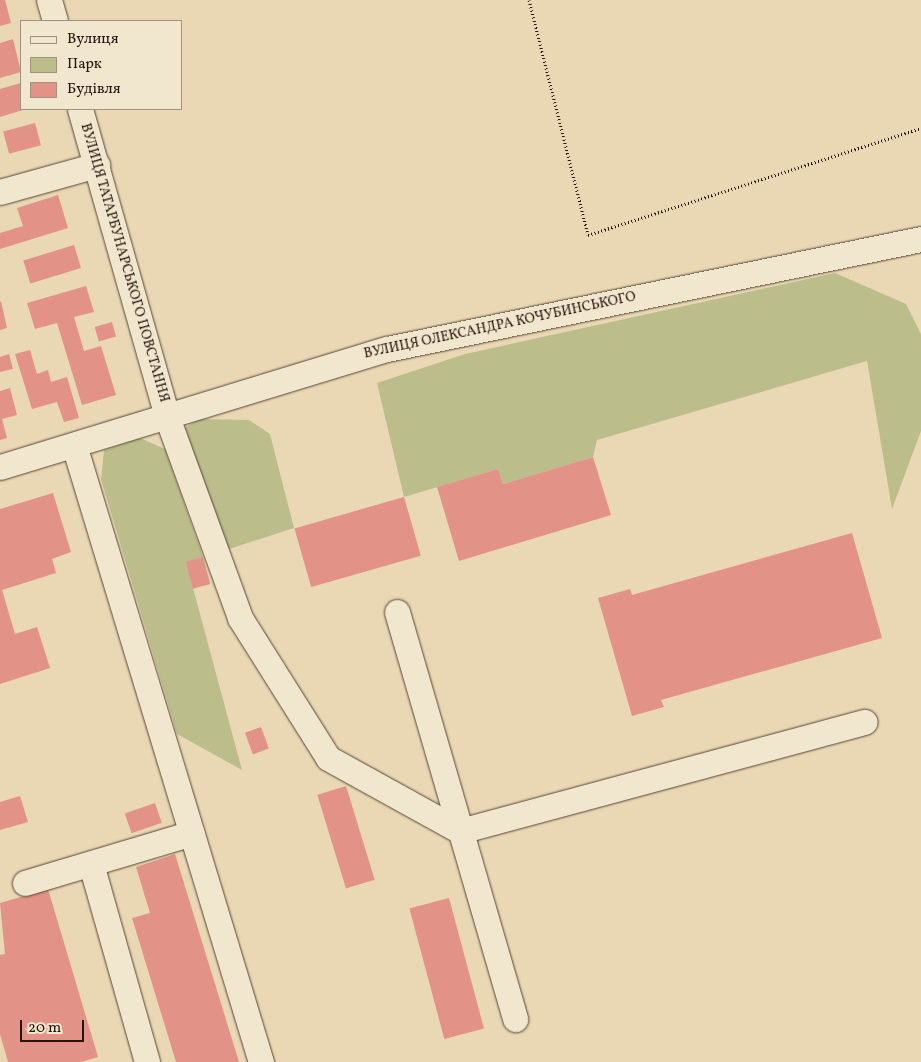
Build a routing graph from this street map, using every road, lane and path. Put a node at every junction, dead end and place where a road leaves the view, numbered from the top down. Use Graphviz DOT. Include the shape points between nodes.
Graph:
graph roads {
  1 [pos="49,0"];
  2 [pos="529,0"];
  3 [pos="55,20"];
  4 [pos="80,110"];
  5 [pos="921,128"];
  6 [pos="97,165"];
  7 [pos="0,192"];
  8 [pos="921,239"];
  9 [pos="167,417"];
  10 [pos="74,445"];
  11 [pos="0,466"];
  12 [pos="397,612"];
  13 [pos="865,722"];
  14 [pos="460,832"];
  15 [pos="192,833"];
  16 [pos="90,864"];
  17 [pos="25,884"];
  18 [pos="515,1019"];
  19 [pos="147,1062"];
  20 [pos="261,1062"];
  1 -- 3 [label="street"];
  2 -- 5 [label="path" via="588,235"];
  4 -- 6 [label="street, ВУЛИЦЯ ТАТАРБУНАРСЬКОГО ПОВСТАННЯ"];
  6 -- 7 [label="street"];
  6 -- 9 [label="street, ВУЛИЦЯ ТАТАРБУНАРСЬКОГО ПОВСТАННЯ"];
  8 -- 9 [label="street, ВУЛИЦЯ ОЛЕКСАНДРА КОЧУБИНСЬКОГО" via="387,349"];
  9 -- 10 [label="street, ВУЛИЦЯ ОЛЕКСАНДРА КОЧУБИНСЬКОГО"];
  9 -- 14 [label="street, ВУЛИЦЯ ТАТАРБУНАРСЬКОГО ПОВСТАННЯ" via="240,618 328,758"];
  10 -- 11 [label="street, ВУЛИЦЯ ОЛЕКСАНДРА КОЧУБИНСЬКОГО"];
  10 -- 15 [label="street"];
  12 -- 14 [label="street"];
  13 -- 14 [label="street"];
  14 -- 18 [label="street"];
  15 -- 16 [label="street"];
  15 -- 20 [label="street"];
  16 -- 17 [label="street"];
  16 -- 19 [label="street"];
}
